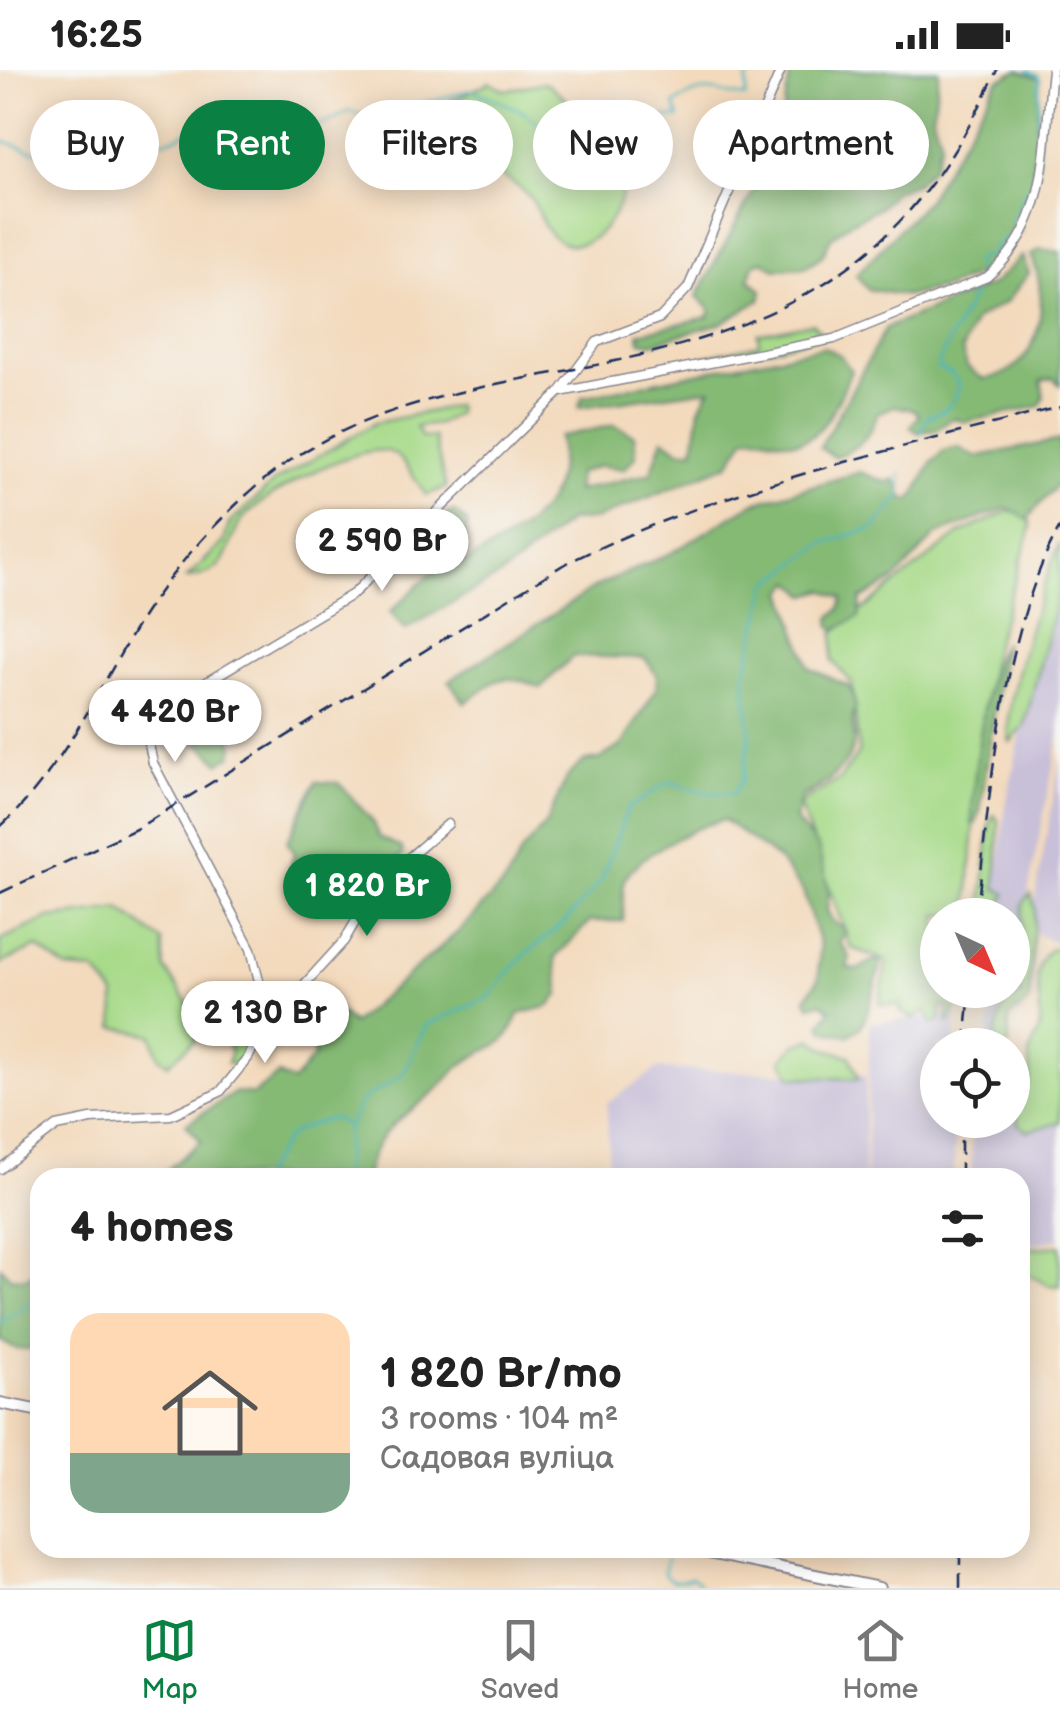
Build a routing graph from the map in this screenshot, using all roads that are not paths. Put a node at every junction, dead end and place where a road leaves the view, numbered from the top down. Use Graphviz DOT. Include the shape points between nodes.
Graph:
graph roads {
  1 [pos="781,70"];
  2 [pos="1052,70"];
  3 [pos="560,392"];
  4 [pos="448,824"];
  5 [pos="262,1031"];
  6 [pos="0,1169"];
  7 [pos="0,1403"];
  8 [pos="30,1409"];
  9 [pos="731,1558"];
  10 [pos="879,1588"];
  1 -- 3 [label="street" via="688,288 660,318 597,342"];
  2 -- 3 [label="street" via="1035,212 1008,260 987,277 834,339"];
  3 -- 5 [label="street" via="353,594 164,709 146,731 176,806 252,949 264,1000"];
  4 -- 5 [label="street" via="377,886 344,941"];
  5 -- 6 [label="street" via="233,1078 207,1102 171,1115 56,1126"];
  7 -- 8 [label="main road"];
  9 -- 10 [label="main road"];
}
